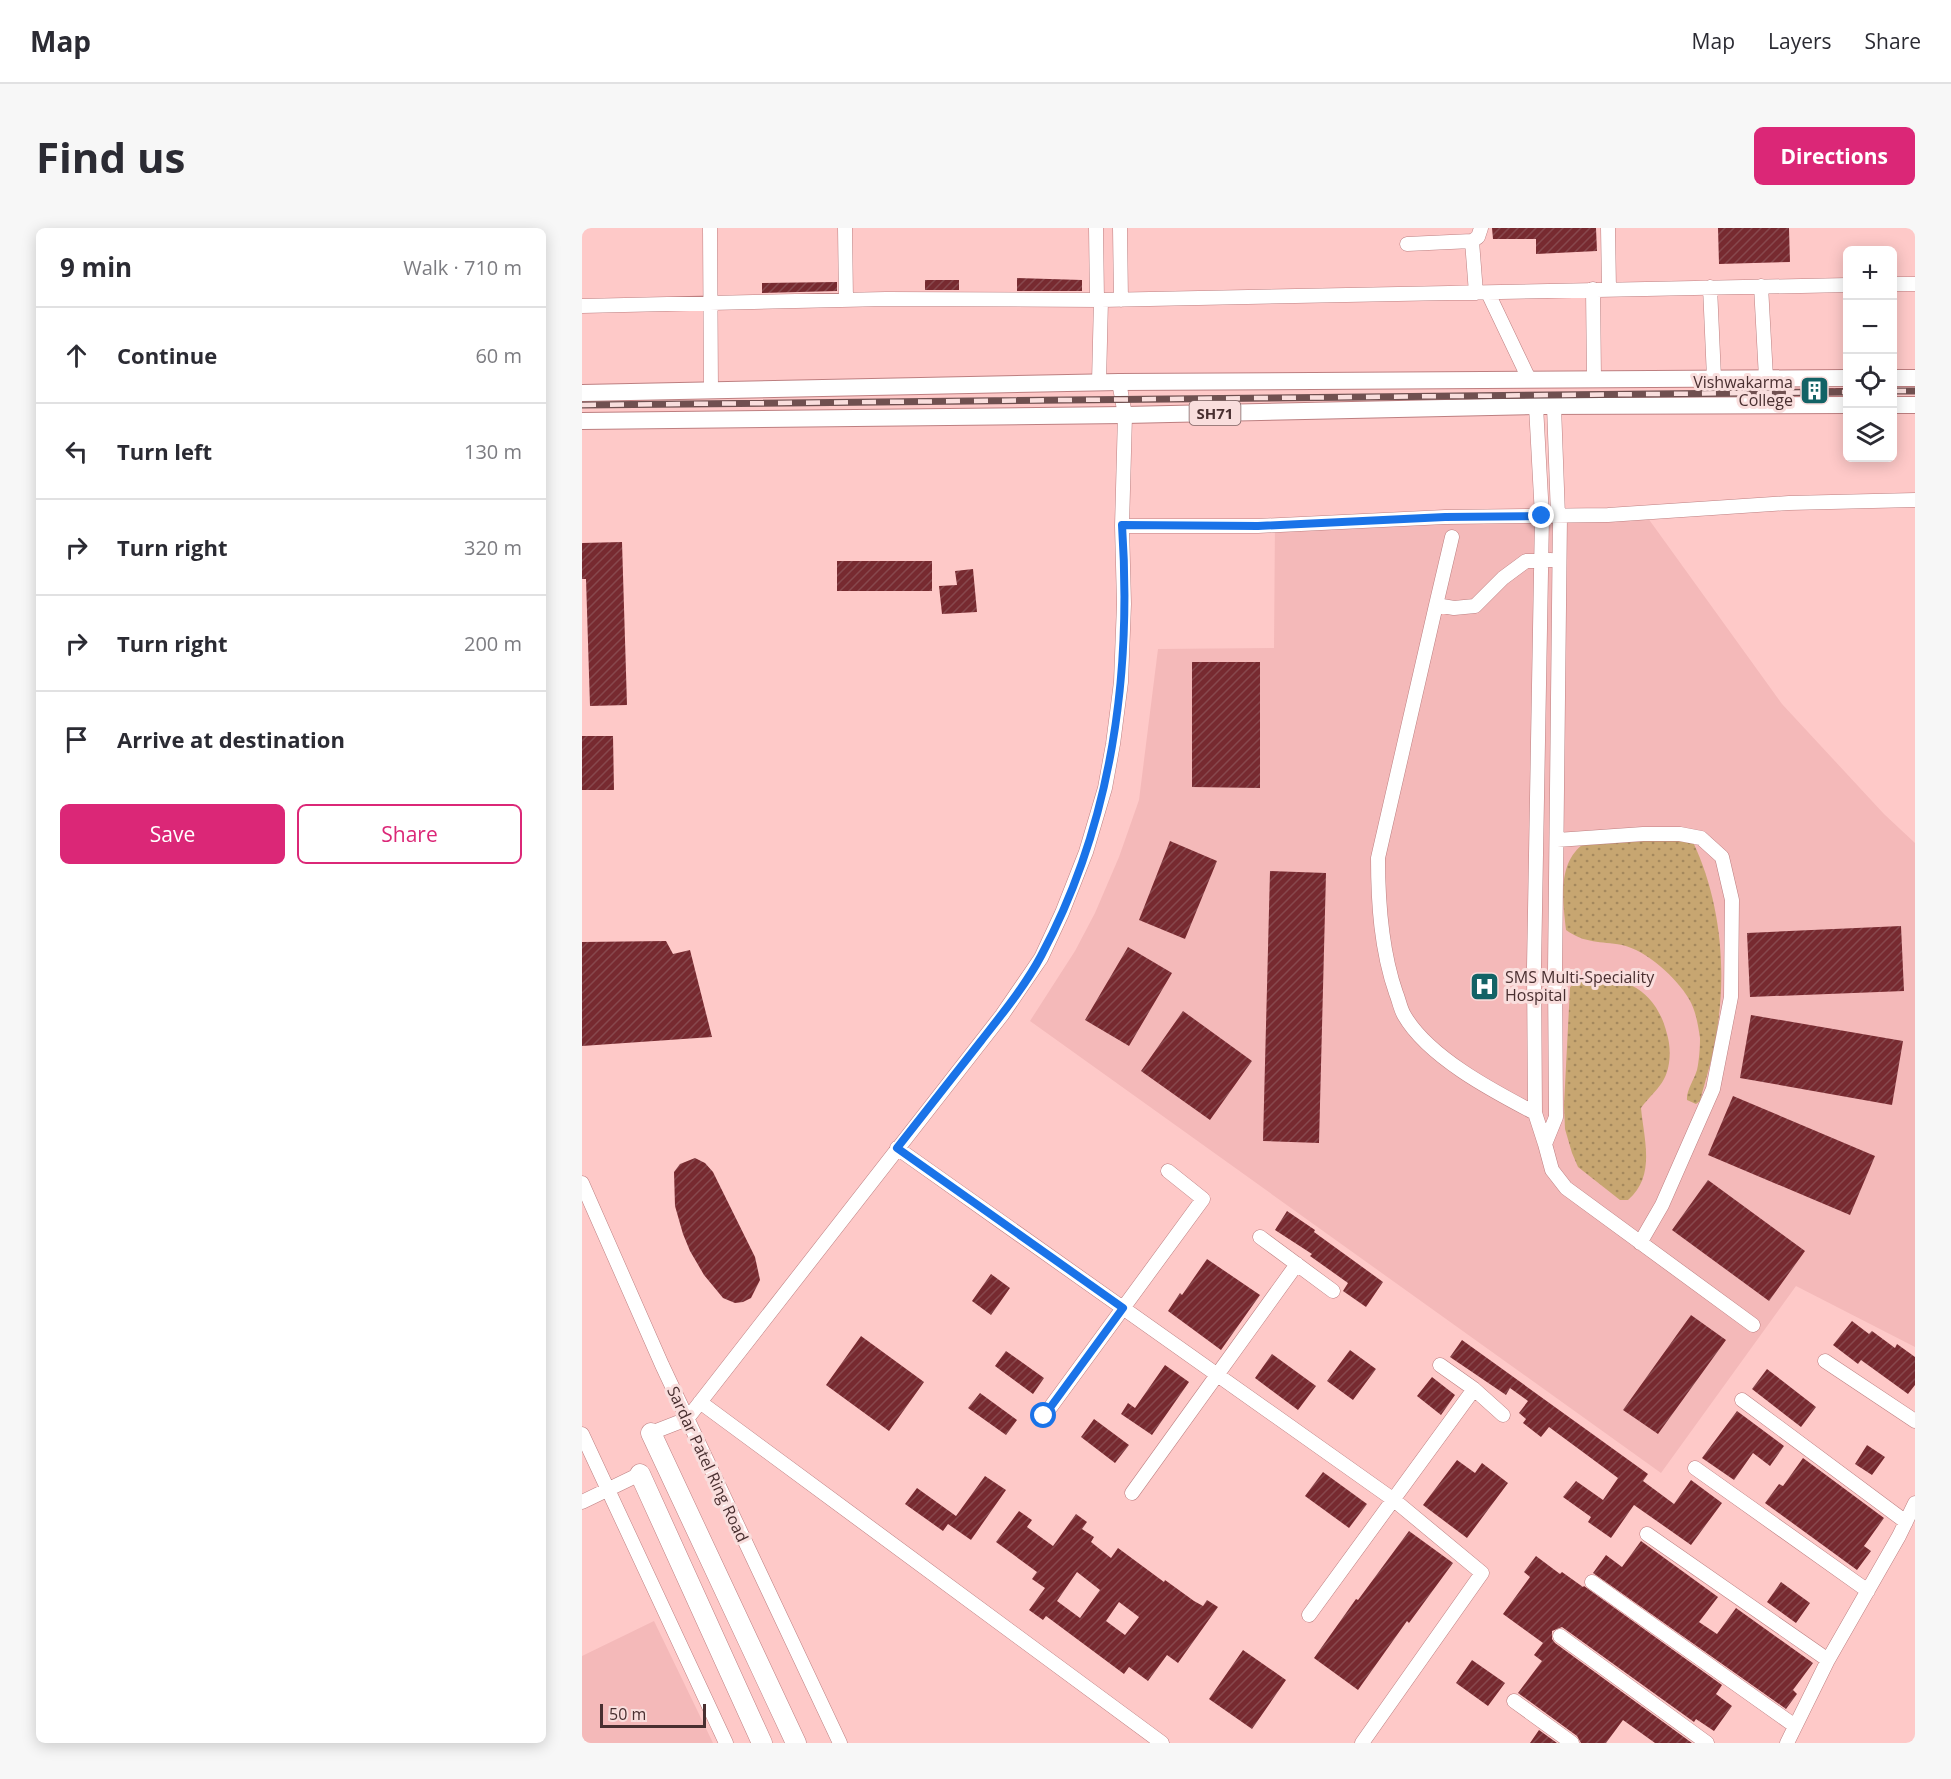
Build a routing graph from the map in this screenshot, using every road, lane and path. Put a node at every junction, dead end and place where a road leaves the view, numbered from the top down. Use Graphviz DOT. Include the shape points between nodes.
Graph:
graph roads {
  1 [pos="710,228"];
  2 [pos="845,228"];
  3 [pos="1096,228"];
  4 [pos="1120,228"];
  5 [pos="1481,228"];
  6 [pos="1608,228"];
  7 [pos="1472,241"];
  8 [pos="1407,244"];
  9 [pos="1897,284"];
  10 [pos="1915,284"];
  11 [pos="1843,285"];
  12 [pos="1761,286"];
  13 [pos="1710,287"];
  14 [pos="1593,289"];
  15 [pos="1609,289"];
  16 [pos="1482,293"];
  17 [pos="846,300"];
  18 [pos="1099,300"];
  19 [pos="1121,300"];
  20 [pos="710,302"];
  21 [pos="582,306"];
  22 [pos="1714,378"];
  23 [pos="1766,378"];
  24 [pos="1843,378"];
  25 [pos="1897,378"];
  26 [pos="1915,378"];
  27 [pos="1529,379"];
  28 [pos="1594,379"];
  29 [pos="1099,382"];
  30 [pos="1119,382"];
  31 [pos="711,391"];
  32 [pos="582,393"];
  33 [pos="1843,405"];
  34 [pos="1897,405"];
  35 [pos="1915,405"];
  36 [pos="1536,406"];
  37 [pos="1554,406"];
  38 [pos="1125,415"];
  39 [pos="582,421"];
  40 [pos="1915,500"];
  41 [pos="1542,516"];
  42 [pos="1559,516"];
  43 [pos="1122,525"];
  44 [pos="1452,537"];
  45 [pos="1559,559"];
  46 [pos="1542,560"];
  47 [pos="1437,605"];
  48 [pos="1557,840"];
  49 [pos="1534,964"];
  50 [pos="1555,964"];
  51 [pos="1535,1113"];
  52 [pos="1545,1144"];
  53 [pos="897,1148"];
  54 [pos="1168,1171"];
  55 [pos="582,1183"];
  56 [pos="1260,1237"];
  57 [pos="1640,1243"];
  58 [pos="1297,1264"];
  59 [pos="1333,1291"];
  60 [pos="1123,1308"];
  61 [pos="1753,1325"];
  62 [pos="1825,1361"];
  63 [pos="1440,1365"];
  64 [pos="1218,1376"];
  65 [pos="1474,1389"];
  66 [pos="1742,1400"];
  67 [pos="700,1402"];
  68 [pos="1503,1414"];
  69 [pos="1044,1416"];
  70 [pos="687,1419"];
  71 [pos="1915,1421"];
  72 [pos="651,1433"];
  73 [pos="582,1434"];
  74 [pos="1695,1468"];
  75 [pos="640,1474"];
  76 [pos="608,1490"];
  77 [pos="1132,1493"];
  78 [pos="1394,1500"];
  79 [pos="582,1502"];
  80 [pos="1915,1503"];
  81 [pos="1906,1522"];
  82 [pos="1647,1534"];
  83 [pos="1592,1582"];
  84 [pos="1868,1590"];
  85 [pos="1309,1616"];
  86 [pos="1560,1636"];
  87 [pos="1828,1660"];
  88 [pos="1514,1701"];
  89 [pos="1795,1726"];
  90 [pos="726,1743"];
  91 [pos="762,1743"];
  92 [pos="796,1743"];
  93 [pos="840,1743"];
  94 [pos="1162,1743"];
  95 [pos="1362,1743"];
  96 [pos="1572,1743"];
  97 [pos="1707,1743"];
  98 [pos="1787,1743"];
  1 -- 20 [label="street"];
  2 -- 17 [label="street"];
  3 -- 18 [label="street"];
  4 -- 19 [label="street"];
  5 -- 7 [label="street"];
  6 -- 15 [label="street"];
  7 -- 8 [label="street"];
  7 -- 16 [label="street"];
  9 -- 10 [label="street"];
  11 -- 12 [label="street"];
  12 -- 13 [label="street"];
  12 -- 23 [label="street"];
  13 -- 15 [label="street"];
  13 -- 22 [label="street"];
  14 -- 15 [label="street"];
  14 -- 16 [label="street"];
  14 -- 28 [label="street"];
  16 -- 19 [label="street"];
  16 -- 27 [label="street"];
  17 -- 18 [label="street"];
  17 -- 20 [label="street"];
  18 -- 19 [label="street"];
  18 -- 29 [label="street"];
  20 -- 21 [label="street"];
  20 -- 31 [label="street"];
  22 -- 23 [label="main road, SH71"];
  22 -- 28 [label="main road, SH71"];
  23 -- 24 [label="main road, SH71"];
  25 -- 26 [label="main road"];
  27 -- 28 [label="main road, SH71"];
  27 -- 30 [label="main road, SH71"];
  29 -- 30 [label="main road, SH71"];
  29 -- 31 [label="main road, SH71"];
  30 -- 38 [label="street"];
  31 -- 32 [label="main road, SH71"];
  33 -- 37 [label="main road, SH71"];
  34 -- 35 [label="main road"];
  36 -- 37 [label="main road, SH71"];
  36 -- 38 [label="main road, SH71"];
  36 -- 41 [label="street"];
  37 -- 42 [label="street"];
  38 -- 39 [label="main road, SH71"];
  38 -- 43 [label="street"];
  40 -- 42 [label="street"];
  41 -- 42 [label="street"];
  41 -- 43 [label="street" via="1258,526"];
  41 -- 46 [label="street"];
  42 -- 45 [label="street"];
  43 -- 53 [label="street" via="1121,682 1105,788 1086,852 1041,958 1002,1015"];
  44 -- 47 [label="street"];
  45 -- 46 [label="street"];
  45 -- 48 [label="street"];
  46 -- 47 [label="street" via="1526,561 1474,606"];
  46 -- 49 [label="street"];
  47 -- 51 [label="street" via="1378,858 1378,897 1388,971 1404,1014 1422,1038 1493,1091"];
  48 -- 50 [label="street"];
  48 -- 57 [label="street" via="1644,834 1701,838 1722,857 1732,900 1731,997 1713,1089 1662,1206"];
  49 -- 50 [label="street"];
  49 -- 51 [label="street"];
  50 -- 52 [label="street" via="1556,1117"];
  51 -- 52 [label="street"];
  52 -- 57 [label="street" via="1552,1170 1566,1188"];
  53 -- 60 [label="street"];
  53 -- 67 [label="street"];
  54 -- 60 [label="street" via="1203,1200"];
  55 -- 70 [label="street, Sardar Patel Ring Road"];
  56 -- 58 [label="street"];
  57 -- 61 [label="street"];
  58 -- 59 [label="street"];
  58 -- 64 [label="street"];
  60 -- 64 [label="street"];
  60 -- 69 [label="street"];
  62 -- 71 [label="street"];
  63 -- 65 [label="street"];
  64 -- 77 [label="street"];
  64 -- 78 [label="street"];
  65 -- 68 [label="street"];
  65 -- 78 [label="street"];
  66 -- 81 [label="street"];
  67 -- 70 [label="street"];
  67 -- 94 [label="street"];
  70 -- 72 [label="street"];
  70 -- 93 [label="street, Sardar Patel Ring Road"];
  72 -- 92 [label="highway"];
  73 -- 76 [label="street"];
  74 -- 84 [label="street"];
  75 -- 76 [label="street"];
  75 -- 91 [label="highway"];
  76 -- 79 [label="street"];
  76 -- 90 [label="street"];
  78 -- 85 [label="street"];
  78 -- 95 [label="street" via="1482,1573"];
  80 -- 81 [label="street"];
  81 -- 84 [label="street"];
  82 -- 87 [label="street"];
  83 -- 89 [label="street"];
  84 -- 87 [label="street"];
  86 -- 97 [label="street"];
  87 -- 89 [label="street"];
  88 -- 96 [label="street"];
  89 -- 98 [label="street"];
}
